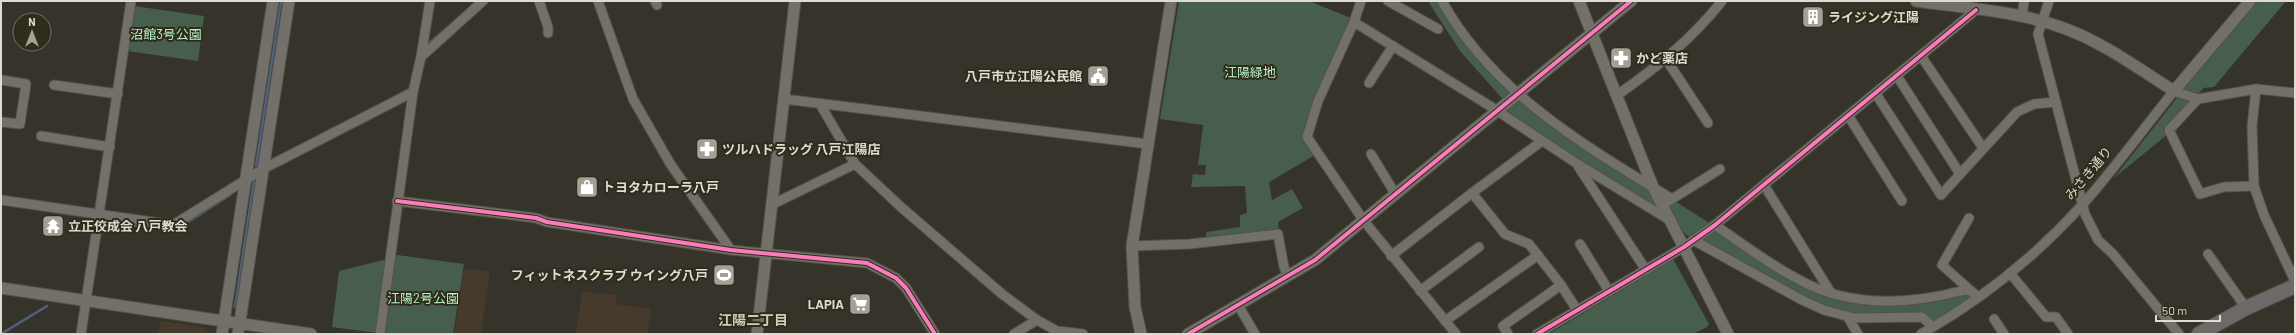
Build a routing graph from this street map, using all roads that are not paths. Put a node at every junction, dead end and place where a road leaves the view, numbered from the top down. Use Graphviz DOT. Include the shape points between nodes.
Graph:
graph roads {
  1 [pos="131,1"];
  2 [pos="273,1"];
  3 [pos="289,1"];
  4 [pos="430,1"];
  5 [pos="483,1"];
  6 [pos="539,1"];
  7 [pos="598,1"];
  8 [pos="795,1"];
  9 [pos="1171,1"];
  10 [pos="1361,1"];
  11 [pos="1388,1"];
  12 [pos="1442,1"];
  13 [pos="1579,1"];
  14 [pos="1632,1"];
  15 [pos="1722,1"];
  16 [pos="1916,1"];
  17 [pos="2024,1"];
  18 [pos="2049,1"];
  19 [pos="2250,1"];
  20 [pos="1978,7"];
  21 [pos="2022,17"];
  22 [pos="2042,21"];
  23 [pos="1354,22"];
  24 [pos="1438,29"];
  25 [pos="548,33"];
  26 [pos="1592,34"];
  27 [pos="1393,46"];
  28 [pos="1921,56"];
  29 [pos="421,57"];
  30 [pos="1666,60"];
  31 [pos="1897,76"];
  32 [pos="1,80"];
  33 [pos="1369,84"];
  34 [pos="54,85"];
  35 [pos="2256,89"];
  36 [pos="2174,91"];
  37 [pos="412,92"];
  38 [pos="2295,93"];
  39 [pos="118,94"];
  40 [pos="1517,94"];
  41 [pos="1876,94"];
  42 [pos="1616,96"];
  43 [pos="784,99"];
  44 [pos="2198,99"];
  45 [pos="2056,102"];
  46 [pos="820,104"];
  47 [pos="1498,111"];
  48 [pos="1849,116"];
  49 [pos="1,122"];
  50 [pos="1708,123"];
  51 [pos="41,136"];
  52 [pos="1542,141"];
  53 [pos="1148,144"];
  54 [pos="110,147"];
  55 [pos="1983,148"];
  56 [pos="1371,154"];
  57 [pos="1576,163"];
  58 [pos="855,164"];
  59 [pos="263,169"];
  60 [pos="1720,169"];
  61 [pos="1960,174"];
  62 [pos="246,180"];
  63 [pos="1764,185"];
  64 [pos="2254,186"];
  65 [pos="1653,187"];
  66 [pos="1472,193"];
  67 [pos="1396,195"];
  68 [pos="1672,199"];
  69 [pos="1,200"];
  70 [pos="397,201"];
  71 [pos="1902,201"];
  72 [pos="2082,204"];
  73 [pos="771,205"];
  74 [pos="1662,205"];
  75 [pos="99,214"];
  76 [pos="1969,218"];
  77 [pos="1668,219"];
  78 [pos="1364,221"];
  79 [pos="1715,225"];
  80 [pos="1693,240"];
  81 [pos="1580,244"];
  82 [pos="1132,246"];
  83 [pos="1478,247"];
  84 [pos="1684,248"];
  85 [pos="730,250"];
  86 [pos="766,254"];
  87 [pos="2208,254"];
  88 [pos="1538,255"];
  89 [pos="1391,256"];
  90 [pos="1646,270"];
  91 [pos="2010,273"];
  92 [pos="1288,276"];
  93 [pos="2295,281"];
  94 [pos="1561,284"];
  95 [pos="2295,286"];
  96 [pos="1,288"];
  97 [pos="1420,291"];
  98 [pos="1609,291"];
  99 [pos="1831,293"];
  100 [pos="1975,294"];
  101 [pos="86,301"];
  102 [pos="1238,305"];
  103 [pos="2246,308"];
  104 [pos="1577,310"];
  105 [pos="1847,316"];
  106 [pos="1994,319"];
  107 [pos="1037,320"];
  108 [pos="224,321"];
  109 [pos="1445,321"];
  110 [pos="1933,327"];
  111 [pos="239,329"];
  112 [pos="80,334"];
  113 [pos="222,334"];
  114 [pos="311,334"];
  115 [pos="380,334"];
  116 [pos="757,334"];
  117 [pos="935,334"];
  118 [pos="1014,334"];
  119 [pos="1083,334"];
  120 [pos="1142,334"];
  121 [pos="1188,334"];
  122 [pos="1255,334"];
  123 [pos="1456,334"];
  124 [pos="1508,334"];
  125 [pos="1537,334"];
  126 [pos="1728,334"];
  127 [pos="1858,334"];
  128 [pos="1921,334"];
  129 [pos="2004,334"];
  130 [pos="2068,334"];
  131 [pos="2179,334"];
  132 [pos="2199,334"];
  1 -- 39 [label="street"];
  2 -- 62 [label="street"];
  3 -- 59 [label="street"];
  4 -- 29 [label="street"];
  5 -- 29 [label="street"];
  6 -- 25 [label="street"];
  7 -- 85 [label="street" via="633,99 682,182"];
  8 -- 43 [label="street"];
  9 -- 53 [label="street"];
  10 -- 23 [label="street"];
  11 -- 24 [label="street"];
  12 -- 40 [label="street" via="1461,32"];
  13 -- 26 [label="street"];
  14 -- 26 [label="street"];
  15 -- 30 [label="street" via="1701,27"];
  16 -- 20 [label="street"];
  17 -- 21 [label="street"];
  18 -- 22 [label="street"];
  19 -- 36 [label="street, みさき通り"];
  20 -- 21 [label="street"];
  20 -- 28 [label="street"];
  21 -- 22 [label="street"];
  22 -- 36 [label="street" via="2090,40"];
  22 -- 45 [label="street" via="2038,34"];
  23 -- 27 [label="street"];
  23 -- 78 [label="street" via="1318,101 1307,137"];
  26 -- 40 [label="street"];
  26 -- 42 [label="street"];
  27 -- 33 [label="street"];
  27 -- 47 [label="street"];
  28 -- 31 [label="street"];
  28 -- 55 [label="street"];
  29 -- 37 [label="street"];
  30 -- 42 [label="street"];
  30 -- 50 [label="street"];
  31 -- 41 [label="street"];
  31 -- 61 [label="street"];
  32 -- 49 [label="street" via="26,84 20,124"];
  34 -- 39 [label="street"];
  35 -- 38 [label="street"];
  35 -- 44 [label="street"];
  35 -- 64 [label="street" via="2252,126"];
  36 -- 44 [label="street"];
  36 -- 72 [label="street, みさき通り"];
  37 -- 59 [label="street"];
  37 -- 70 [label="street"];
  39 -- 54 [label="street"];
  40 -- 47 [label="street"];
  40 -- 65 [label="street" via="1538,112"];
  41 -- 48 [label="street"];
  41 -- 61 [label="street" via="1941,195"];
  42 -- 65 [label="street"];
  43 -- 46 [label="street"];
  43 -- 73 [label="street"];
  44 -- 64 [label="street" via="2169,130 2200,194 2224,187"];
  45 -- 55 [label="street" via="2034,104 2017,112"];
  45 -- 72 [label="street"];
  46 -- 53 [label="street"];
  46 -- 58 [label="street"];
  47 -- 52 [label="street"];
  47 -- 67 [label="street"];
  48 -- 63 [label="street"];
  48 -- 71 [label="street"];
  51 -- 54 [label="street"];
  52 -- 57 [label="street"];
  52 -- 66 [label="street"];
  53 -- 82 [label="street"];
  54 -- 75 [label="street"];
  55 -- 61 [label="street"];
  56 -- 67 [label="street"];
  57 -- 77 [label="street"];
  57 -- 90 [label="street"];
  58 -- 73 [label="street"];
  58 -- 107 [label="street" via="901,208 1002,294"];
  59 -- 62 [label="street"];
  59 -- 111 [label="street"];
  60 -- 68 [label="street"];
  62 -- 75 [label="street" via="173,225"];
  62 -- 108 [label="street"];
  63 -- 79 [label="street"];
  63 -- 99 [label="street"];
  64 -- 93 [label="street" via="2264,215"];
  65 -- 68 [label="street"];
  65 -- 74 [label="street"];
  66 -- 88 [label="street" via="1505,234 1529,244"];
  66 -- 89 [label="street"];
  67 -- 78 [label="street"];
  68 -- 74 [label="street"];
  69 -- 75 [label="street"];
  70 -- 85 [label="street" via="536,218 547,222"];
  70 -- 115 [label="street"];
  72 -- 91 [label="street, みさき通り"];
  72 -- 131 [label="street" via="2098,240 2114,254"];
  73 -- 86 [label="street"];
  74 -- 77 [label="street"];
  75 -- 101 [label="street"];
  76 -- 100 [label="street" via="1942,265"];
  77 -- 84 [label="street"];
  78 -- 89 [label="street"];
  78 -- 92 [label="street" via="1315,260"];
  79 -- 80 [label="street"];
  79 -- 99 [label="street" via="1795,278"];
  80 -- 84 [label="street"];
  80 -- 105 [label="street" via="1802,300"];
  81 -- 98 [label="street"];
  82 -- 92 [label="street" via="1190,244 1278,234 1284,268"];
  82 -- 120 [label="street" via="1135,307"];
  83 -- 97 [label="street"];
  84 -- 90 [label="street"];
  84 -- 126 [label="street"];
  85 -- 86 [label="street"];
  86 -- 116 [label="street"];
  86 -- 117 [label="street" via="867,263 879,268 896,278 906,288"];
  87 -- 103 [label="street"];
  88 -- 94 [label="street"];
  88 -- 109 [label="street"];
  89 -- 97 [label="street"];
  90 -- 98 [label="street"];
  91 -- 100 [label="street, みさき通り"];
  91 -- 130 [label="street" via="2046,317 2056,317"];
  92 -- 102 [label="street"];
  94 -- 104 [label="street"];
  94 -- 124 [label="street" via="1503,326"];
  95 -- 103 [label="main road"];
  96 -- 101 [label="street"];
  97 -- 109 [label="street"];
  98 -- 104 [label="street"];
  99 -- 100 [label="street" via="1863,300 1890,301 1921,300 1966,290"];
  100 -- 110 [label="street, みさき通り"];
  101 -- 108 [label="street"];
  101 -- 112 [label="street"];
  102 -- 121 [label="street"];
  102 -- 122 [label="street"];
  103 -- 132 [label="main road"];
  104 -- 125 [label="street"];
  105 -- 110 [label="street" via="1922,317"];
  105 -- 127 [label="street"];
  106 -- 129 [label="street"];
  107 -- 118 [label="street"];
  107 -- 119 [label="street" via="1057,331"];
  108 -- 111 [label="street"];
  108 -- 113 [label="street"];
  109 -- 123 [label="street"];
  110 -- 128 [label="street, みさき通り"];
  111 -- 114 [label="street"];
}
